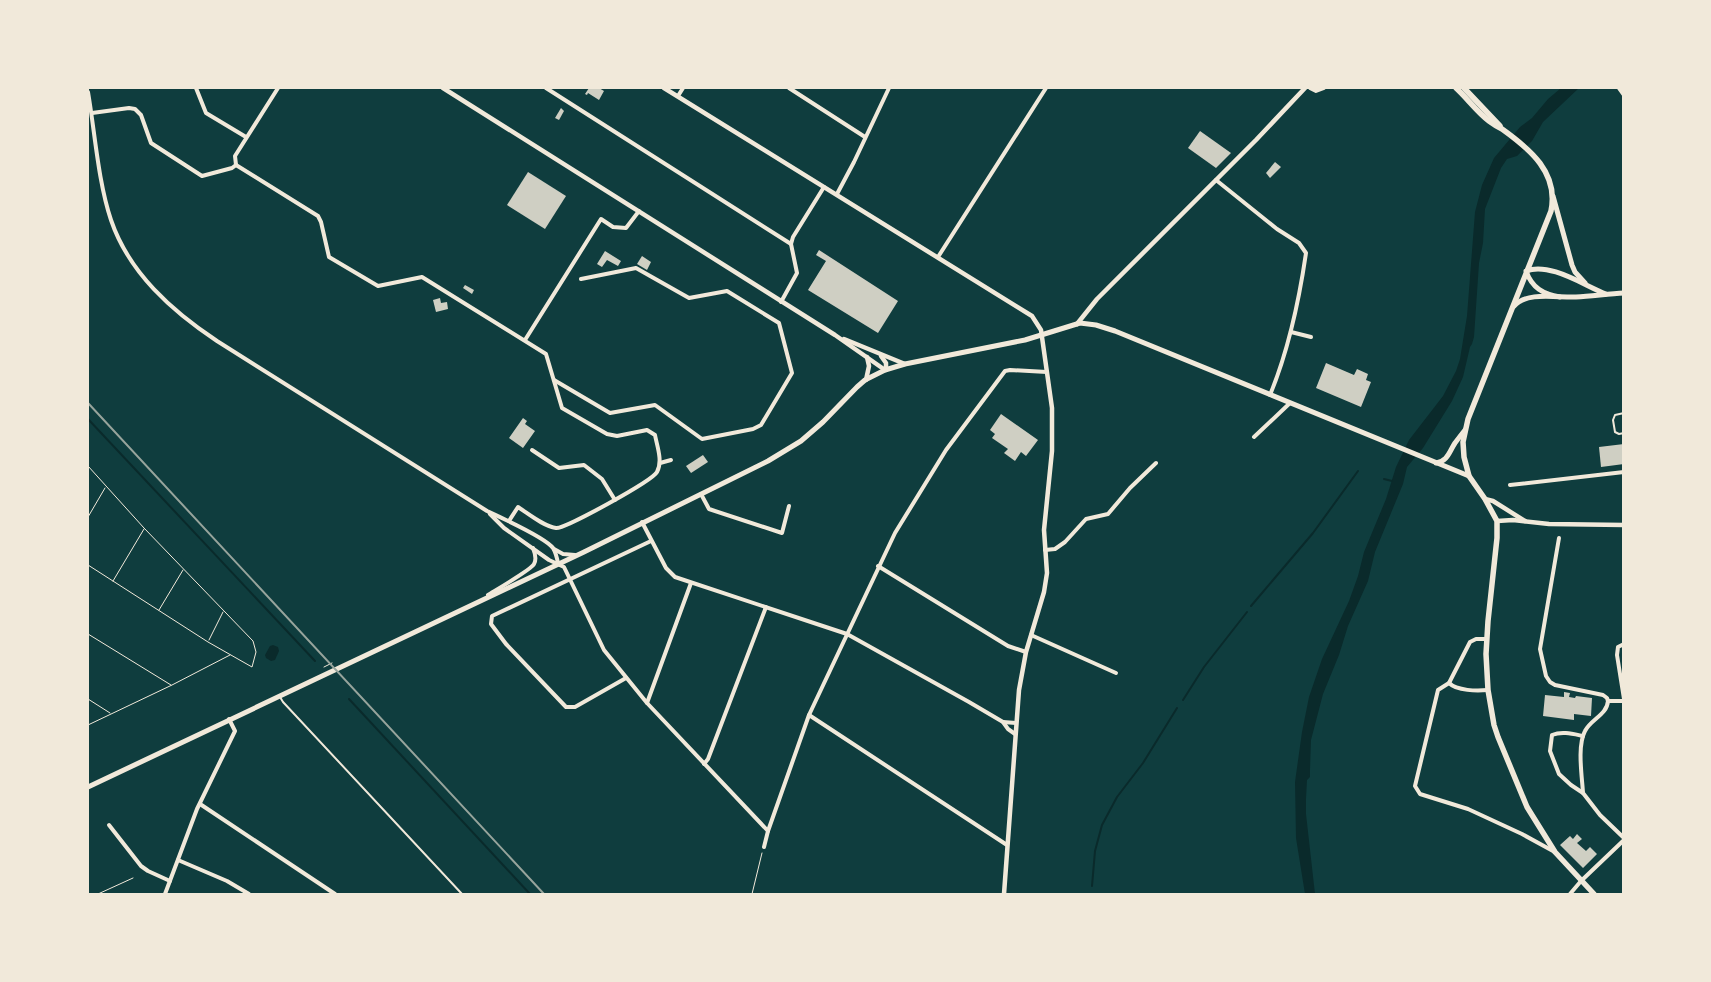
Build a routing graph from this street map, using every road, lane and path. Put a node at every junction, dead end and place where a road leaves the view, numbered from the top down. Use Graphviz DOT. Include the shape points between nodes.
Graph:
graph roads {
  1 [pos="196,88"];
  2 [pos="278,88"];
  3 [pos="443,88"];
  4 [pos="546,88"];
  5 [pos="664,88"];
  6 [pos="683,88"];
  7 [pos="789,88"];
  8 [pos="803,88"];
  9 [pos="889,88"];
  10 [pos="1046,88"];
  11 [pos="1305,88"];
  12 [pos="1310,88"];
  13 [pos="1324,88"];
  14 [pos="1456,88"];
  15 [pos="1464,88"];
  16 [pos="1619,88"];
  17 [pos="88,92"];
  18 [pos="799,94"];
  19 [pos="1624,95"];
  20 [pos="678,96"];
  21 [pos="92,113"];
  22 [pos="1503,130"];
  23 [pos="865,137"];
  24 [pos="246,138"];
  25 [pos="236,165"];
  26 [pos="1216,180"];
  27 [pos="824,187"];
  28 [pos="837,194"];
  29 [pos="1553,196"];
  30 [pos="639,211"];
  31 [pos="792,244"];
  32 [pos="938,257"];
  33 [pos="1526,271"];
  34 [pos="581,279"];
  35 [pos="1591,288"];
  36 [pos="1624,293"];
  37 [pos="1606,294"];
  38 [pos="1560,297"];
  39 [pos="781,302"];
  40 [pos="1511,310"];
  41 [pos="1077,324"];
  42 [pos="1292,329"];
  43 [pos="835,335"];
  44 [pos="1042,336"];
  45 [pos="1310,337"];
  46 [pos="525,340"];
  47 [pos="880,355"];
  48 [pos="867,357"];
  49 [pos="905,364"];
  50 [pos="886,370"];
  51 [pos="1048,372"];
  52 [pos="554,380"];
  53 [pos="866,380"];
  54 [pos="1270,395"];
  55 [pos="1290,403"];
  56 [pos="1624,413"];
  57 [pos="1465,430"];
  58 [pos="1624,433"];
  59 [pos="1254,437"];
  60 [pos="532,450"];
  61 [pos="671,460"];
  62 [pos="1156,462"];
  63 [pos="660,463"];
  64 [pos="1435,463"];
  65 [pos="88,466"];
  66 [pos="1624,472"];
  67 [pos="1469,476"];
  68 [pos="1510,486"];
  69 [pos="106,487"];
  70 [pos="701,494"];
  71 [pos="1485,499"];
  72 [pos="615,500"];
  73 [pos="789,506"];
  74 [pos="487,511"];
  75 [pos="88,517"];
  76 [pos="509,521"];
  77 [pos="642,522"];
  78 [pos="1497,522"];
  79 [pos="1526,522"];
  80 [pos="1624,525"];
  81 [pos="144,528"];
  82 [pos="1559,538"];
  83 [pos="651,541"];
  84 [pos="532,546"];
  85 [pos="554,549"];
  86 [pos="1045,550"];
  87 [pos="575,556"];
  88 [pos="558,564"];
  89 [pos="88,565"];
  90 [pos="878,566"];
  91 [pos="183,569"];
  92 [pos="571,579"];
  93 [pos="113,581"];
  94 [pos="691,583"];
  95 [pos="486,597"];
  96 [pos="766,607"];
  97 [pos="159,610"];
  98 [pos="224,612"];
  99 [pos="88,634"];
  100 [pos="847,634"];
  101 [pos="1031,635"];
  102 [pos="1487,638"];
  103 [pos="208,642"];
  104 [pos="1624,644"];
  105 [pos="1026,652"];
  106 [pos="231,654"];
  107 [pos="332,663"];
  108 [pos="324,667"];
  109 [pos="1116,672"];
  110 [pos="626,678"];
  111 [pos="1449,683"];
  112 [pos="172,685"];
  113 [pos="1488,690"];
  114 [pos="279,695"];
  115 [pos="88,699"];
  116 [pos="1624,700"];
  117 [pos="1608,701"];
  118 [pos="647,703"];
  119 [pos="112,713"];
  120 [pos="809,715"];
  121 [pos="229,719"];
  122 [pos="1002,722"];
  123 [pos="1016,723"];
  124 [pos="88,726"];
  125 [pos="1015,734"];
  126 [pos="1583,736"];
  127 [pos="704,764"];
  128 [pos="88,787"];
  129 [pos="1583,793"];
  130 [pos="200,804"];
  131 [pos="109,825"];
  132 [pos="768,831"];
  133 [pos="1624,839"];
  134 [pos="1007,845"];
  135 [pos="764,847"];
  136 [pos="1555,852"];
  137 [pos="178,860"];
  138 [pos="133,878"];
  139 [pos="170,880"];
  140 [pos="1581,880"];
  141 [pos="98,894"];
  142 [pos="165,894"];
  143 [pos="249,894"];
  144 [pos="335,894"];
  145 [pos="462,894"];
  146 [pos="752,894"];
  147 [pos="1004,894"];
  148 [pos="1570,894"];
  149 [pos="1594,894"];
  1 -- 24 [label="street" via="206,113"];
  2 -- 24 [label="street"];
  3 -- 30 [label="street"];
  4 -- 31 [label="street"];
  5 -- 20 [label="street"];
  6 -- 20 [label="street"];
  7 -- 18 [label="street"];
  8 -- 18 [label="street"];
  9 -- 23 [label="street"];
  10 -- 32 [label="street"];
  11 -- 26 [label="street"];
  12 -- 13 [label="street" via="1316,91"];
  14 -- 22 [label="main road" via="1490,122"];
  15 -- 22 [label="main road"];
  16 -- 19 [label="street"];
  17 -- 21 [label="street"];
  18 -- 23 [label="street"];
  20 -- 27 [label="street"];
  21 -- 25 [label="street" via="135,109 141,115 150,142 202,176"];
  21 -- 74 [label="street" via="111,220 141,274 162,298 217,341"];
  22 -- 29 [label="main road" via="1538,159 1546,172"];
  23 -- 28 [label="street"];
  24 -- 25 [label="street" via="235,156"];
  25 -- 46 [label="street" via="318,216 329,256 378,286 422,277"];
  26 -- 41 [label="street"];
  26 -- 42 [label="street" via="1299,243 1306,253"];
  27 -- 28 [label="street"];
  27 -- 31 [label="street" via="796,231"];
  28 -- 32 [label="street"];
  29 -- 33 [label="main road" via="1551,211"];
  29 -- 35 [label="main road" via="1572,265 1580,279"];
  30 -- 39 [label="street"];
  30 -- 46 [label="street" via="626,228 613,227 601,220"];
  31 -- 39 [label="street" via="797,273"];
  32 -- 44 [label="street" via="1032,316"];
  33 -- 35 [label="main road" via="1550,269"];
  33 -- 38 [label="main road" via="1536,288"];
  33 -- 40 [label="main road"];
  34 -- 52 [label="street" via="636,268 689,298 727,291 779,324 792,373 762,425 702,439 655,405 610,413"];
  35 -- 37 [label="main road"];
  36 -- 37 [label="main road"];
  37 -- 38 [label="main road"];
  38 -- 40 [label="main road" via="1524,299"];
  39 -- 43 [label="street"];
  40 -- 57 [label="main road"];
  41 -- 44 [label="main road"];
  41 -- 54 [label="main road" via="1115,331"];
  42 -- 45 [label="street"];
  42 -- 54 [label="street"];
  43 -- 47 [label="street"];
  43 -- 48 [label="street"];
  44 -- 49 [label="main road"];
  44 -- 51 [label="street"];
  46 -- 52 [label="street" via="546,354"];
  47 -- 49 [label="street"];
  47 -- 50 [label="street" via="886,363"];
  48 -- 50 [label="street"];
  48 -- 53 [label="street"];
  49 -- 50 [label="main road"];
  50 -- 53 [label="main road"];
  51 -- 86 [label="street" via="1053,429"];
  51 -- 90 [label="street" via="1005,371 946,450"];
  52 -- 63 [label="street" via="562,408 607,434 617,436 647,430 655,435"];
  53 -- 70 [label="main road" via="801,441"];
  54 -- 55 [label="main road"];
  55 -- 59 [label="street"];
  55 -- 64 [label="main road"];
  56 -- 58 [label="lane" via="1615,415 1613,420 1614,432"];
  57 -- 64 [label="main road" via="1448,456"];
  57 -- 67 [label="main road" via="1464,454"];
  60 -- 72 [label="street" via="559,468 584,465 602,479"];
  61 -- 63 [label="street"];
  62 -- 86 [label="street" via="1108,514 1086,519 1066,542 1055,549"];
  63 -- 72 [label="street" via="654,477"];
  64 -- 67 [label="main road"];
  65 -- 69 [label="path"];
  66 -- 68 [label="street"];
  67 -- 71 [label="main road"];
  69 -- 75 [label="path"];
  69 -- 81 [label="path"];
  70 -- 73 [label="street" via="709,509 782,533"];
  70 -- 77 [label="main road"];
  71 -- 78 [label="main road"];
  71 -- 79 [label="street" via="1493,500"];
  72 -- 76 [label="street" via="560,528 548,525 518,507"];
  74 -- 76 [label="street"];
  74 -- 84 [label="street" via="504,528"];
  76 -- 85 [label="street"];
  77 -- 83 [label="street"];
  77 -- 87 [label="main road"];
  78 -- 79 [label="street"];
  78 -- 102 [label="main road"];
  79 -- 80 [label="street"];
  81 -- 91 [label="path"];
  81 -- 93 [label="path"];
  82 -- 117 [label="street" via="1540,648 1546,676 1555,685 1601,695"];
  83 -- 92 [label="street"];
  83 -- 94 [label="street" via="668,571"];
  84 -- 88 [label="street"];
  84 -- 95 [label="street" via="536,556 530,569"];
  85 -- 87 [label="street"];
  85 -- 88 [label="street"];
  86 -- 101 [label="street" via="1046,580"];
  87 -- 88 [label="main road"];
  88 -- 92 [label="street" via="564,567"];
  88 -- 95 [label="main road"];
  89 -- 93 [label="path"];
  90 -- 100 [label="street"];
  90 -- 105 [label="street" via="1008,646"];
  91 -- 97 [label="path"];
  91 -- 98 [label="path"];
  92 -- 110 [label="street" via="604,650"];
  92 -- 110 [label="street" via="492,616 491,624 566,707 575,707"];
  93 -- 97 [label="path"];
  94 -- 96 [label="street"];
  94 -- 118 [label="street"];
  95 -- 114 [label="main road"];
  96 -- 100 [label="street"];
  96 -- 127 [label="street"];
  97 -- 103 [label="path"];
  98 -- 103 [label="path"];
  98 -- 106 [label="path" via="253,641 256,652 252,667"];
  99 -- 112 [label="path"];
  100 -- 120 [label="street"];
  100 -- 122 [label="street"];
  101 -- 105 [label="street"];
  101 -- 109 [label="street"];
  102 -- 111 [label="street" via="1470,642"];
  102 -- 113 [label="main road"];
  103 -- 106 [label="path"];
  104 -- 116 [label="street" via="1618,647 1617,655"];
  105 -- 123 [label="street"];
  106 -- 112 [label="path"];
  107 -- 108 [label="path"];
  110 -- 118 [label="street"];
  111 -- 113 [label="street" via="1477,691"];
  111 -- 136 [label="street" via="1436,695 1415,783 1418,792 1468,809"];
  112 -- 119 [label="path"];
  113 -- 136 [label="main road" via="1498,737 1527,807"];
  114 -- 121 [label="main road"];
  114 -- 145 [label="lane"];
  115 -- 119 [label="path"];
  116 -- 117 [label="street"];
  117 -- 126 [label="street" via="1606,709 1587,727"];
  118 -- 127 [label="street"];
  119 -- 124 [label="path"];
  120 -- 132 [label="street"];
  120 -- 134 [label="street"];
  121 -- 128 [label="main road"];
  121 -- 130 [label="street" via="235,731"];
  122 -- 123 [label="street"];
  122 -- 125 [label="street"];
  123 -- 125 [label="street"];
  125 -- 134 [label="street"];
  126 -- 129 [label="street" via="1580,761"];
  126 -- 129 [label="street" via="1556,733 1552,735 1550,751 1559,774"];
  127 -- 132 [label="street"];
  129 -- 133 [label="street"];
  130 -- 137 [label="street"];
  130 -- 144 [label="street"];
  131 -- 139 [label="street" via="141,866"];
  132 -- 135 [label="street"];
  133 -- 140 [label="street"];
  134 -- 147 [label="street"];
  135 -- 146 [label="path"];
  136 -- 140 [label="main road"];
  137 -- 139 [label="street"];
  137 -- 143 [label="street"];
  138 -- 141 [label="path"];
  139 -- 142 [label="street"];
  140 -- 148 [label="street"];
  140 -- 149 [label="main road"];
}
